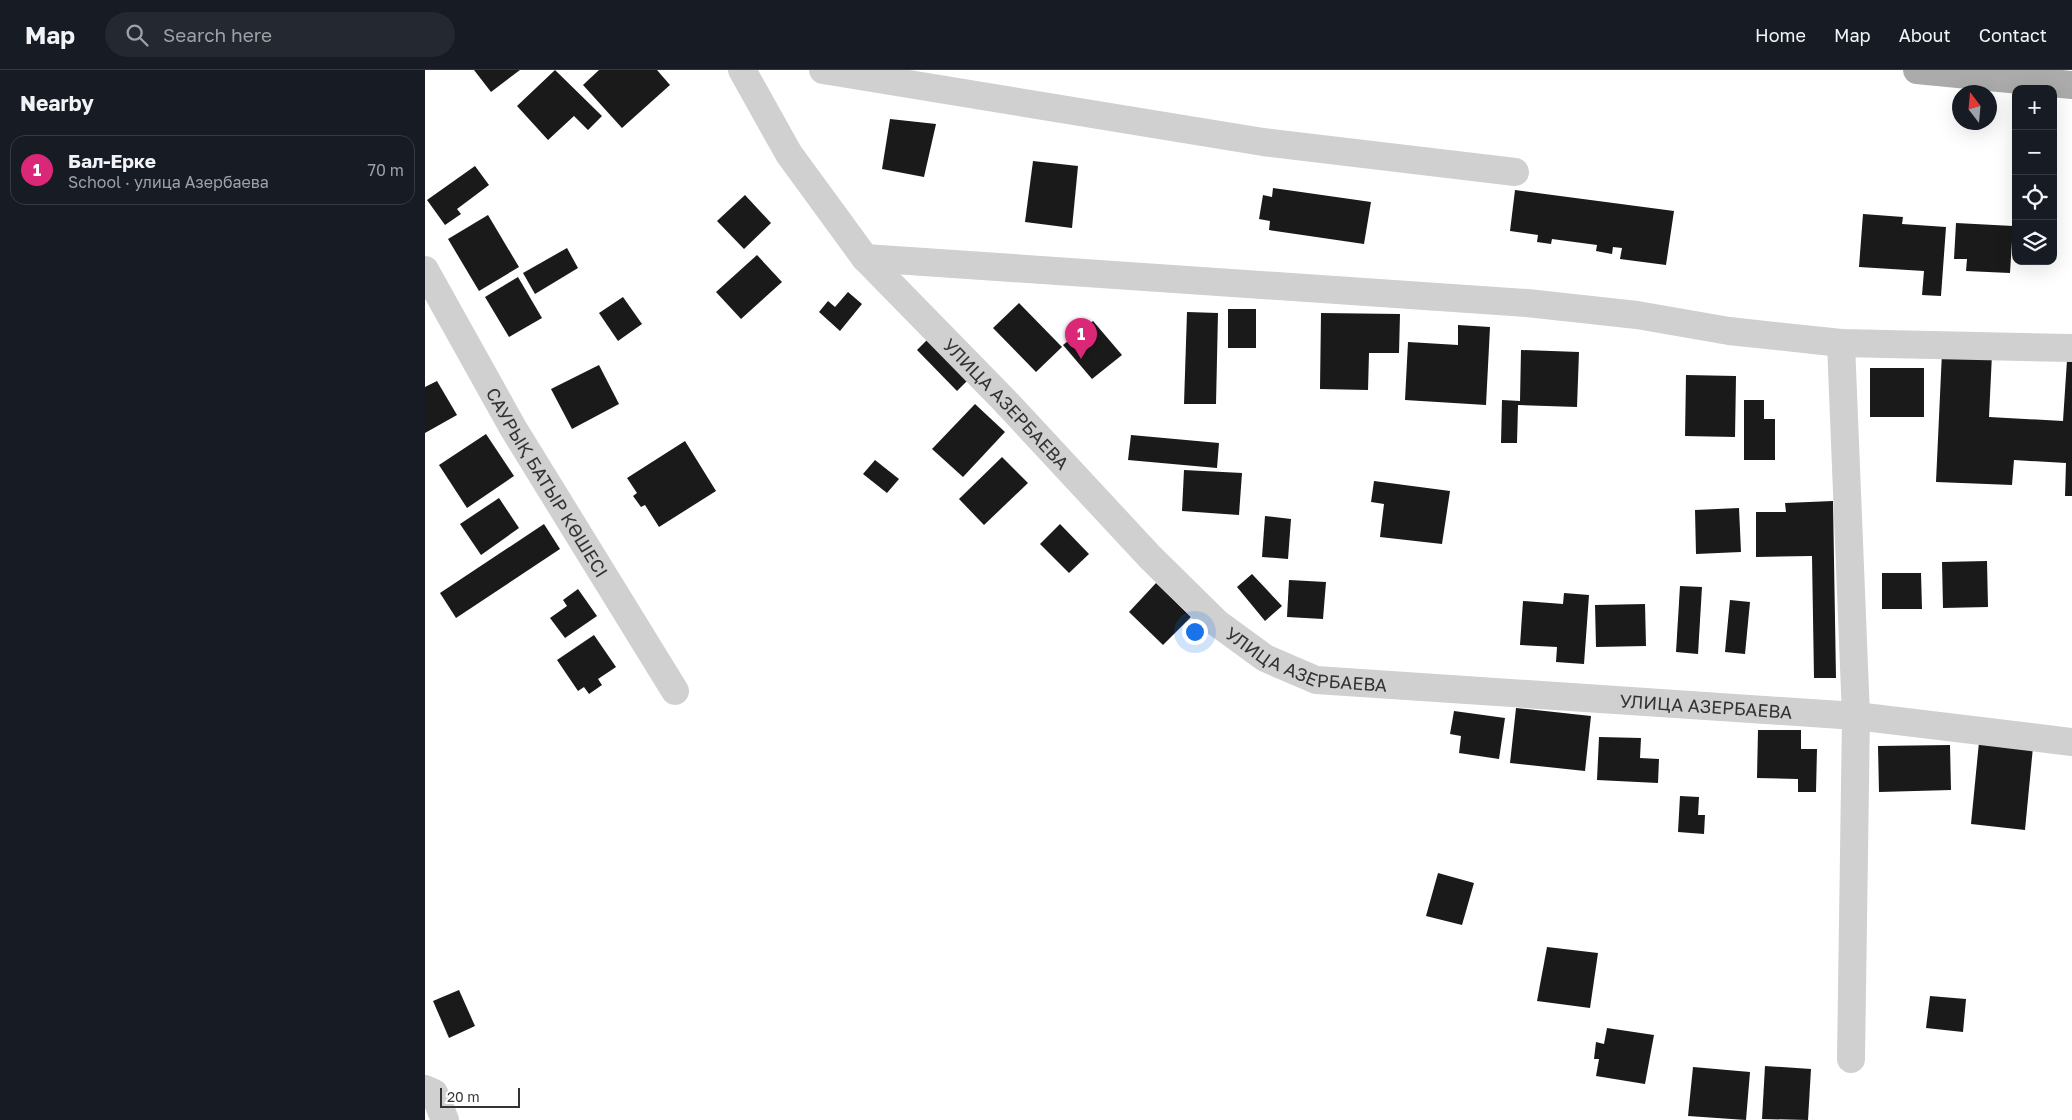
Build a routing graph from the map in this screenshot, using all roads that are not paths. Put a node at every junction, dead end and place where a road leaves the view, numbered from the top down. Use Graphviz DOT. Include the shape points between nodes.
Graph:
graph roads {
  1 [pos="742,70"];
  2 [pos="823,70"];
  3 [pos="1917,70"];
  4 [pos="2072,85"];
  5 [pos="1515,172"];
  6 [pos="865,258"];
  7 [pos="425,270"];
  8 [pos="1841,343"];
  9 [pos="2072,348"];
  10 [pos="675,692"];
  11 [pos="1856,716"];
  12 [pos="2072,742"];
  13 [pos="1851,1059"];
  14 [pos="429,1091"];
  15 [pos="445,1120"];
  1 -- 6 [label="street, УЛИЦА АЗЕРБАЕВА" via="789,154"];
  2 -- 5 [label="street" via="1263,142"];
  3 -- 4 [label="main road"];
  6 -- 8 [label="street" via="1527,303"];
  6 -- 11 [label="street, УЛИЦА АЗЕРБАЕВА" via="1217,623 1265,658 1316,680"];
  7 -- 10 [label="street, САУРЫҚ БАТЫР КӨШЕСІ" via="513,428"];
  8 -- 9 [label="street"];
  8 -- 11 [label="street"];
  11 -- 12 [label="street, УЛИЦА АЗЕРБАЕВА"];
  11 -- 13 [label="street"];
  14 -- 15 [label="street"];
}
